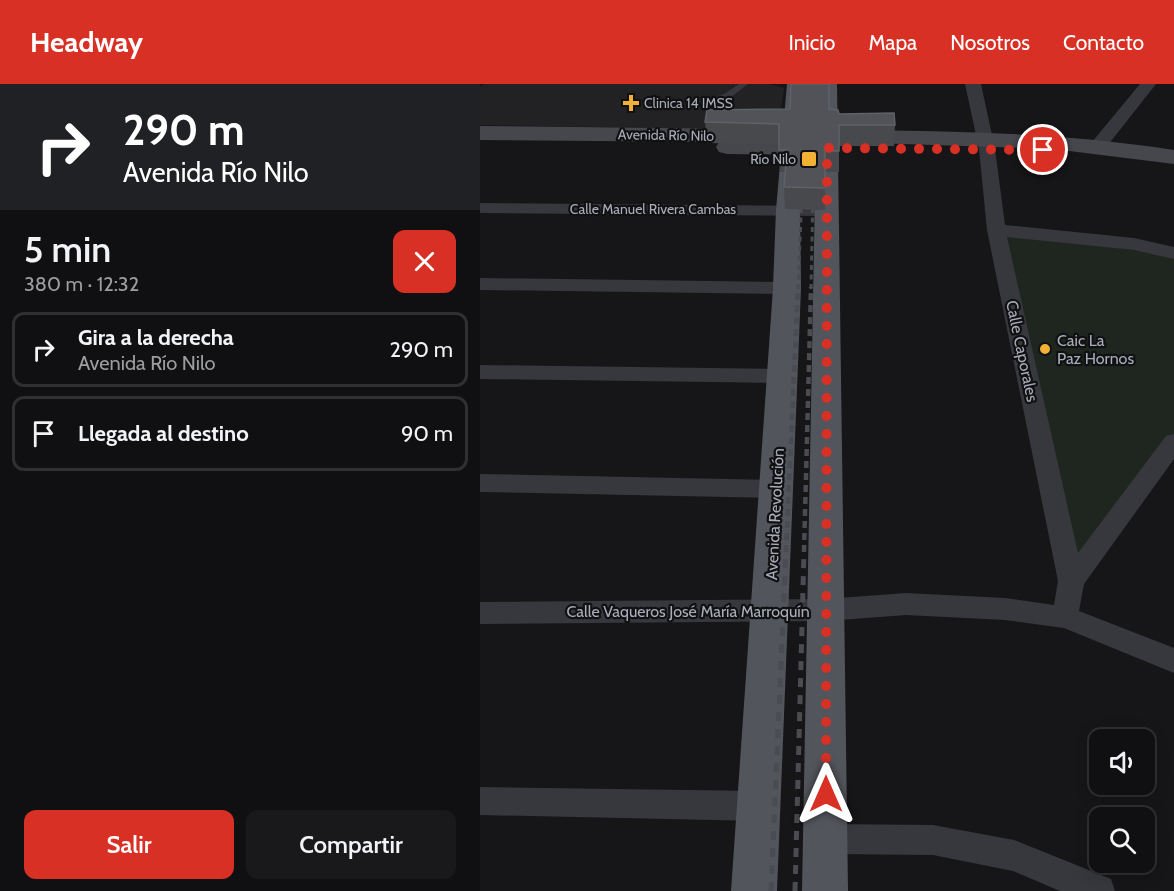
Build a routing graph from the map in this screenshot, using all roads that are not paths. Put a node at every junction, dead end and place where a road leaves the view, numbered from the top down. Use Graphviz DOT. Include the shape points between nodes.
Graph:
graph roads {
  1 [pos="744,84"];
  2 [pos="827,84"];
  3 [pos="973,84"];
  4 [pos="1148,84"];
  5 [pos="796,85"];
  6 [pos="702,102"];
  7 [pos="480,133"];
  8 [pos="793,142"];
  9 [pos="827,142"];
  10 [pos="986,143"];
  11 [pos="480,146"];
  12 [pos="1098,146"];
  13 [pos="1174,157"];
  14 [pos="1174,165"];
  15 [pos="480,208"];
  16 [pos="788,210"];
  17 [pos="827,211"];
  18 [pos="996,230"];
  19 [pos="1174,253"];
  20 [pos="480,284"];
  21 [pos="787,288"];
  22 [pos="480,372"];
  23 [pos="783,376"];
  24 [pos="1174,442"];
  25 [pos="480,483"];
  26 [pos="776,489"];
  27 [pos="1071,581"];
  28 [pos="826,610"];
  29 [pos="769,611"];
  30 [pos="480,613"];
  31 [pos="1065,617"];
  32 [pos="1174,661"];
  33 [pos="480,801"];
  34 [pos="759,806"];
  35 [pos="826,840"];
  36 [pos="754,891"];
  37 [pos="825,891"];
  38 [pos="1099,891"];
  1 -- 6 [label="lane" via="727,96"];
  2 -- 9 [label="main road"];
  3 -- 10 [label="street, Calle Caporales"];
  4 -- 12 [label="street"];
  5 -- 8 [label="main road, Avenida Revolución"];
  7 -- 8 [label="main road, Avenida Río Nilo"];
  8 -- 9 [label="main road, Avenida Río Nilo"];
  8 -- 11 [label="main road, Avenida Río Nilo"];
  8 -- 16 [label="main road, Avenida Revolución"];
  9 -- 10 [label="main road, Avenida Río Nilo"];
  9 -- 17 [label="main road"];
  10 -- 12 [label="main road, Avenida Río Nilo"];
  10 -- 14 [label="main road, Avenida Río Nilo" via="1089,152"];
  10 -- 18 [label="street, Calle Caporales"];
  12 -- 13 [label="main road, Avenida Río Nilo"];
  15 -- 16 [label="street, Calle Manuel Rivera Cambas"];
  16 -- 17 [label="street, Calle Manuel Rivera Cambas"];
  16 -- 21 [label="main road, Avenida Revolución"];
  17 -- 28 [label="main road"];
  18 -- 19 [label="street" via="1134,244"];
  18 -- 27 [label="street, Calle Caporales"];
  20 -- 21 [label="street"];
  21 -- 23 [label="main road, Avenida Revolución"];
  22 -- 23 [label="street"];
  23 -- 26 [label="main road, Avenida Revolución"];
  24 -- 27 [label="street"];
  25 -- 26 [label="street"];
  26 -- 29 [label="main road, Avenida Revolución"];
  27 -- 31 [label="street, Calle Caporales"];
  28 -- 29 [label="street, Calle Vaqueros José María Marroquín"];
  28 -- 31 [label="street, Calle Vaqueros José María Marroquín" via="906,604 1005,609"];
  28 -- 35 [label="main road"];
  29 -- 30 [label="street, Calle Vaqueros José María Marroquín"];
  29 -- 34 [label="main road, Avenida Revolución"];
  31 -- 32 [label="street, Calle Vaqueros José María Marroquín"];
  33 -- 34 [label="street"];
  34 -- 36 [label="main road, Avenida Revolución"];
  35 -- 37 [label="main road"];
  35 -- 38 [label="street" via="933,840 1014,856"];
}
